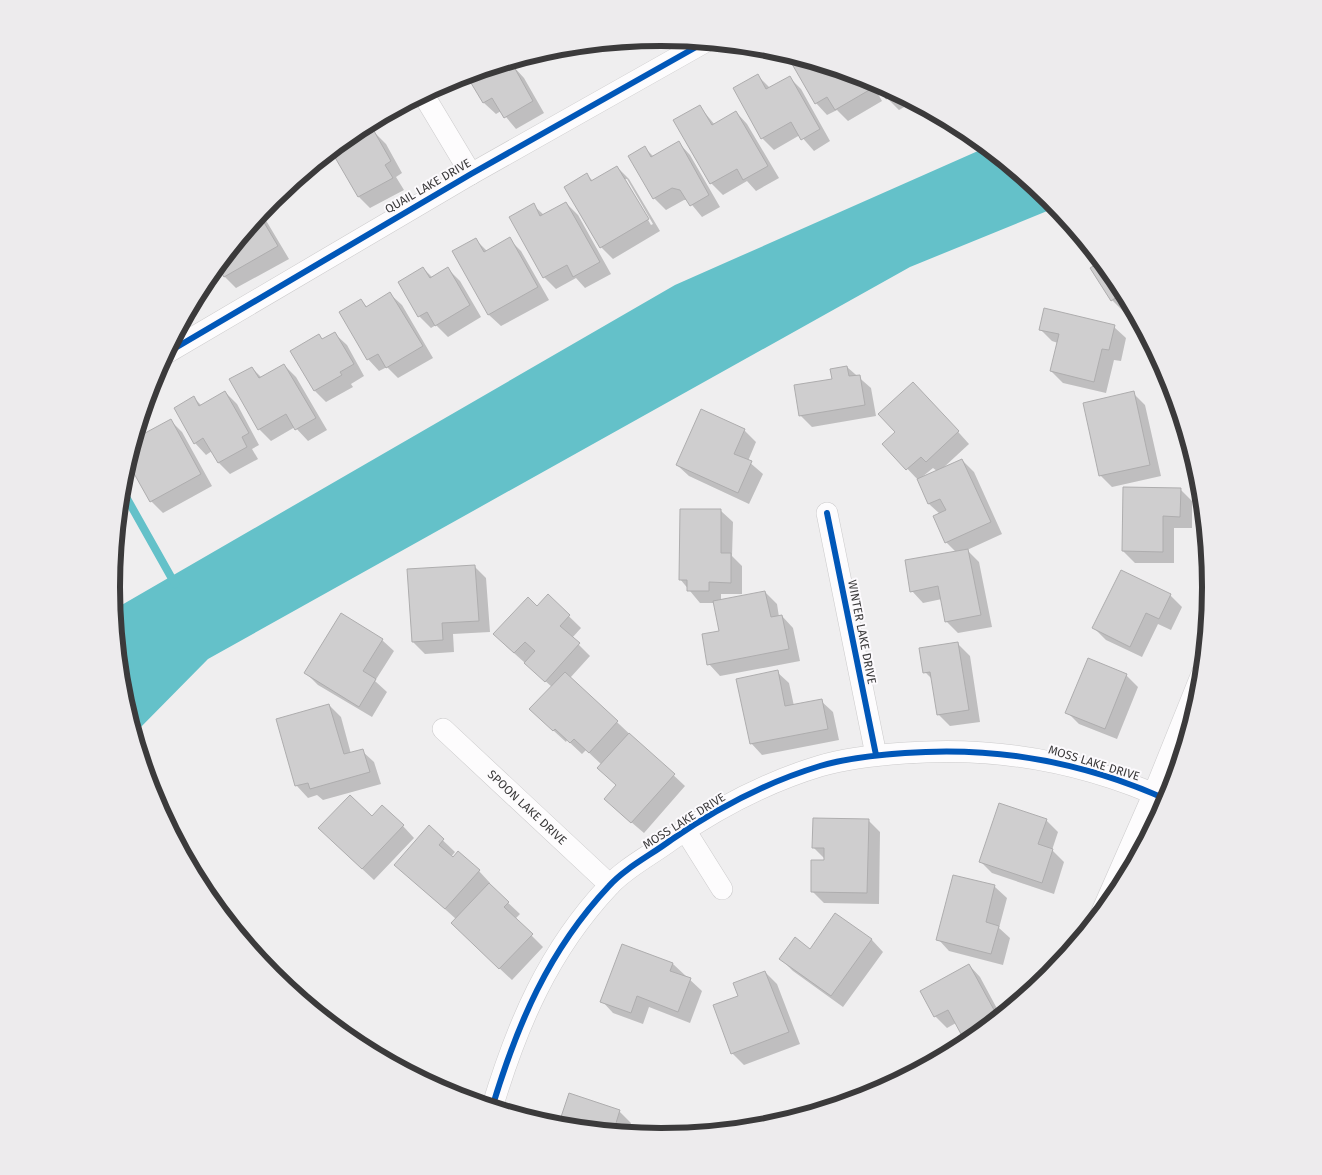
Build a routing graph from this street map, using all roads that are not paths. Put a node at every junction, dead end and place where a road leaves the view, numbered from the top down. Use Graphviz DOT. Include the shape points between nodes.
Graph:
graph roads {
  1 [pos="696,47"];
  2 [pos="427,100"];
  3 [pos="471,174"];
  4 [pos="180,341"];
  5 [pos="827,513"];
  6 [pos="1184,727"];
  7 [pos="443,730"];
  8 [pos="876,755"];
  9 [pos="1164,788"];
  10 [pos="1161,796"];
  11 [pos="1155,808"];
  12 [pos="685,830"];
  13 [pos="1127,862"];
  14 [pos="610,885"];
  15 [pos="722,889"];
  16 [pos="494,1102"];
  1 -- 3 [label="street, QUAIL LAKE DRIVE"];
  2 -- 3 [label="street"];
  3 -- 4 [label="street, QUAIL LAKE DRIVE"];
  5 -- 8 [label="street, WINTER LAKE DRIVE"];
  6 -- 9 [label="street"];
  7 -- 14 [label="street, SPOON LAKE DRIVE"];
  8 -- 10 [label="street, MOSS LAKE DRIVE" via="940,750 1037,757 1090,771"];
  8 -- 12 [label="street, MOSS LAKE DRIVE" via="821,766 770,785"];
  11 -- 13 [label="street"];
  12 -- 14 [label="street, MOSS LAKE DRIVE"];
  12 -- 15 [label="street, MOSS LAKE DRIVE"];
  14 -- 16 [label="street, MOSS LAKE DRIVE" via="580,921 527,1007"];
}
